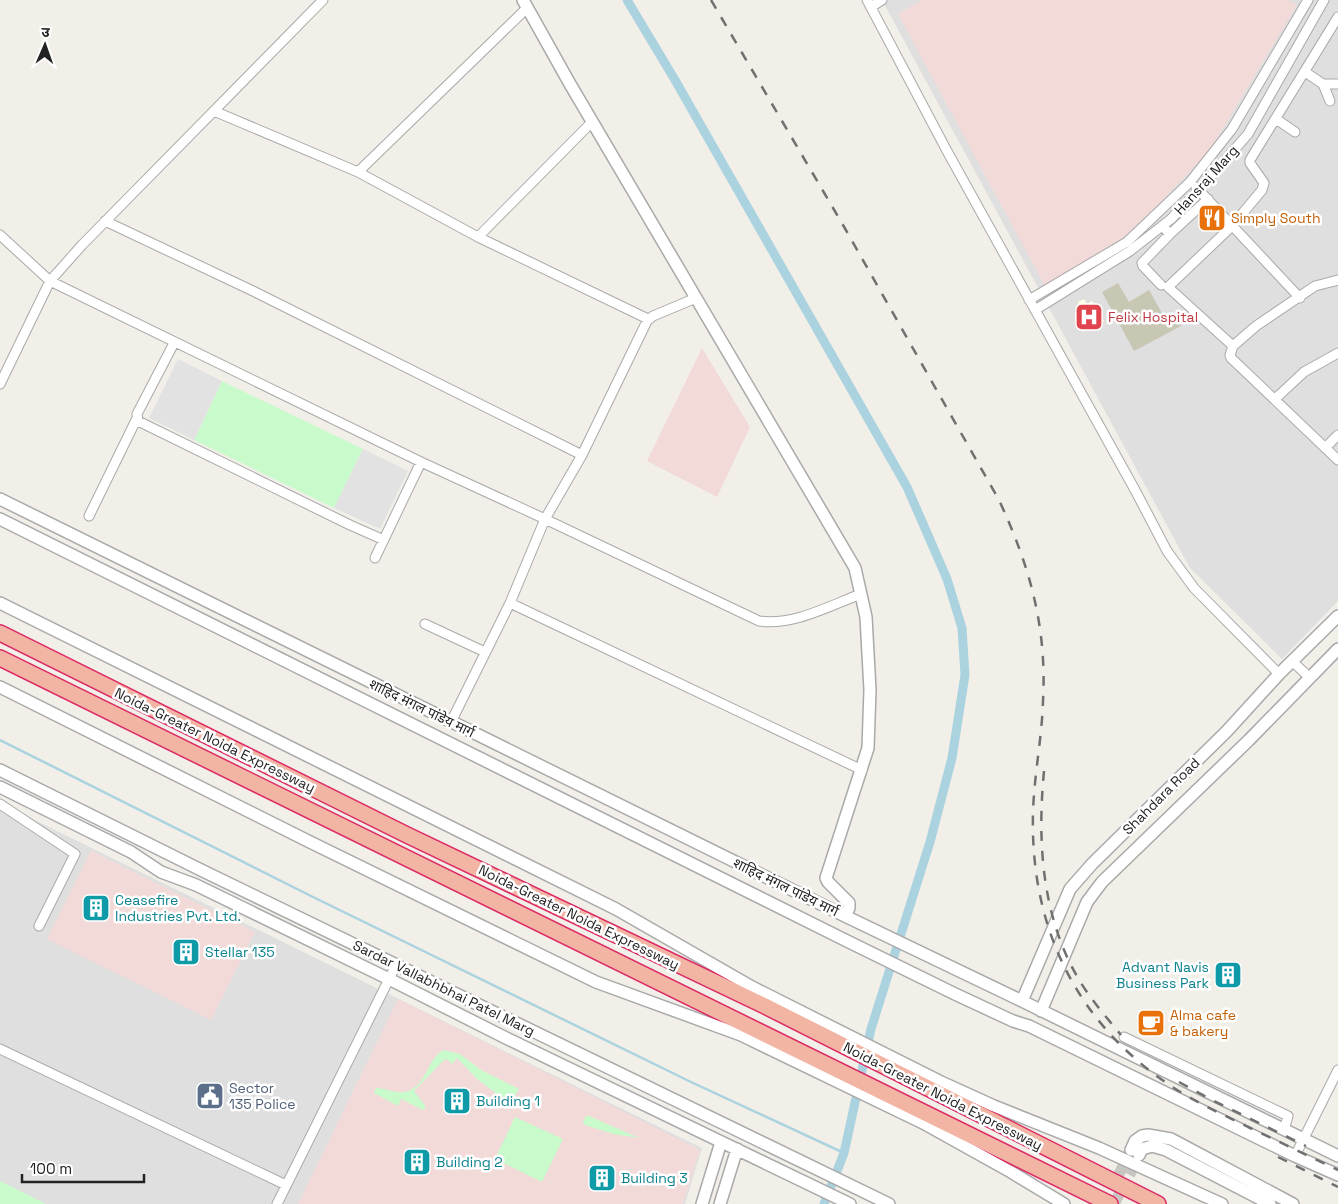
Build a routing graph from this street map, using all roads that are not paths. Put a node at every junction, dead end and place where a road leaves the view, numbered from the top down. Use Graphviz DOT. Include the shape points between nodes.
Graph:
graph roads {
  1 [pos="323,0"];
  2 [pos="882,0"];
  3 [pos="1308,0"];
  4 [pos="1324,0"];
  5 [pos="869,3"];
  6 [pos="525,4"];
  7 [pos="1338,16"];
  8 [pos="1305,72"];
  9 [pos="1323,84"];
  10 [pos="1338,84"];
  11 [pos="1330,101"];
  12 [pos="214,111"];
  13 [pos="1276,118"];
  14 [pos="592,122"];
  15 [pos="1295,132"];
  16 [pos="358,172"];
  17 [pos="1190,182"];
  18 [pos="1199,190"];
  19 [pos="1208,199"];
  20 [pos="105,221"];
  21 [pos="1162,226"];
  22 [pos="1232,226"];
  23 [pos="1170,234"];
  24 [pos="0,235"];
  25 [pos="478,238"];
  26 [pos="1338,280"];
  27 [pos="50,281"];
  28 [pos="1161,285"];
  29 [pos="696,298"];
  30 [pos="1300,298"];
  31 [pos="1029,300"];
  32 [pos="1035,310"];
  33 [pos="648,318"];
  34 [pos="174,343"];
  35 [pos="1233,346"];
  36 [pos="1338,353"];
  37 [pos="0,384"];
  38 [pos="1275,399"];
  39 [pos="137,418"];
  40 [pos="1338,435"];
  41 [pos="1325,448"];
  42 [pos="582,456"];
  43 [pos="1338,460"];
  44 [pos="421,462"];
  45 [pos="0,499"];
  46 [pos="89,516"];
  47 [pos="0,519"];
  48 [pos="545,519"];
  49 [pos="384,540"];
  50 [pos="376,558"];
  51 [pos="860,594"];
  52 [pos="510,603"];
  53 [pos="0,604"];
  54 [pos="1338,616"];
  55 [pos="425,624"];
  56 [pos="0,633"];
  57 [pos="1338,650"];
  58 [pos="486,652"];
  59 [pos="0,658"];
  60 [pos="1292,661"];
  61 [pos="1279,674"];
  62 [pos="1310,678"];
  63 [pos="0,687"];
  64 [pos="451,722"];
  65 [pos="0,770"];
  66 [pos="862,770"];
  67 [pos="0,787"];
  68 [pos="0,804"];
  69 [pos="735,862"];
  70 [pos="724,879"];
  71 [pos="848,918"];
  72 [pos="39,926"];
  73 [pos="396,965"];
  74 [pos="389,979"];
  75 [pos="1022,1001"];
  76 [pos="1041,1011"];
  77 [pos="806,1020"];
  78 [pos="1124,1037"];
  79 [pos="0,1049"];
  80 [pos="795,1055"];
  81 [pos="1338,1070"];
  82 [pos="937,1086"];
  83 [pos="924,1118"];
  84 [pos="1284,1130"];
  85 [pos="1304,1139"];
  86 [pos="721,1142"];
  87 [pos="737,1149"];
  88 [pos="1295,1156"];
  89 [pos="1338,1156"];
  90 [pos="1338,1175"];
  91 [pos="286,1185"];
  92 [pos="277,1204"];
  93 [pos="702,1204"];
  94 [pos="720,1204"];
  95 [pos="850,1204"];
  96 [pos="889,1204"];
  97 [pos="1064,1204"];
  98 [pos="1110,1204"];
  99 [pos="1158,1204"];
  100 [pos="1222,1204"];
  101 [pos="1270,1204"];
  102 [pos="1293,1204"];
  1 -- 12 [label="street"];
  2 -- 5 [label="street"];
  3 -- 17 [label="street, Hansraj Marg" via="1232,129"];
  4 -- 18 [label="street, Hansraj Marg" via="1248,134"];
  5 -- 31 [label="street"];
  6 -- 14 [label="street"];
  6 -- 16 [label="street"];
  7 -- 8 [label="street"];
  8 -- 9 [label="street"];
  8 -- 13 [label="street"];
  9 -- 10 [label="street"];
  9 -- 11 [label="street"];
  12 -- 16 [label="street"];
  12 -- 20 [label="street"];
  13 -- 15 [label="street"];
  13 -- 22 [label="street" via="1250,161 1264,183 1262,190"];
  14 -- 25 [label="street"];
  14 -- 29 [label="street"];
  16 -- 25 [label="street"];
  17 -- 18 [label="street"];
  17 -- 31 [label="street, Hansraj Marg" via="1127,242"];
  18 -- 19 [label="street"];
  18 -- 21 [label="street, Hansraj Marg"];
  19 -- 22 [label="street"];
  19 -- 23 [label="street"];
  20 -- 27 [label="street"];
  20 -- 42 [label="street" via="253,291"];
  21 -- 23 [label="street"];
  21 -- 32 [label="street, Hansraj Marg" via="1130,251"];
  22 -- 30 [label="street"];
  22 -- 35 [label="street" via="1168,287"];
  23 -- 28 [label="street" via="1142,262"];
  24 -- 27 [label="street"];
  25 -- 33 [label="street"];
  26 -- 30 [label="street" via="1322,283"];
  27 -- 34 [label="street"];
  27 -- 37 [label="street"];
  29 -- 33 [label="street"];
  29 -- 51 [label="street" via="855,568"];
  30 -- 35 [label="street" via="1256,326"];
  31 -- 32 [label="street"];
  32 -- 61 [label="street" via="1171,558 1194,588"];
  33 -- 42 [label="street"];
  34 -- 39 [label="street"];
  34 -- 44 [label="street"];
  35 -- 38 [label="street" via="1231,358"];
  36 -- 38 [label="street" via="1304,372"];
  38 -- 41 [label="street"];
  39 -- 46 [label="street"];
  39 -- 49 [label="street" via="141,424"];
  40 -- 41 [label="street"];
  41 -- 43 [label="street"];
  42 -- 48 [label="street"];
  44 -- 48 [label="street"];
  44 -- 49 [label="street"];
  45 -- 64 [label="street, शाहिद मंगल पांडेय मार्ग"];
  47 -- 70 [label="street"];
  48 -- 51 [label="street" via="758,621 772,623 798,618"];
  48 -- 52 [label="street"];
  49 -- 50 [label="street"];
  51 -- 66 [label="street" via="866,617 870,690 868,748"];
  52 -- 58 [label="street"];
  52 -- 66 [label="street"];
  53 -- 77 [label="street" via="616,909"];
  54 -- 60 [label="street, Shahdara Road"];
  55 -- 58 [label="street"];
  56 -- 77 [label="highway, Noida-Greater Noida Expressway" via="407,835"];
  57 -- 62 [label="street, Shahdara Road"];
  58 -- 64 [label="street"];
  59 -- 80 [label="highway, Noida-Greater Noida Expressway"];
  60 -- 61 [label="street, Shahdara Road"];
  60 -- 62 [label="street"];
  61 -- 75 [label="street, Shahdara Road" via="1070,889"];
  62 -- 76 [label="street, Shahdara Road" via="1102,882 1088,902"];
  63 -- 80 [label="street" via="596,982"];
  64 -- 69 [label="street, शाहिद मंगल पांडेय मार्ग"];
  65 -- 73 [label="street, Sardar Vallabhbhai Patel Marg"];
  66 -- 71 [label="street" via="826,878 849,903"];
  67 -- 74 [label="street, Sardar Vallabhbhai Patel Marg" via="131,852 161,872 196,885"];
  68 -- 72 [label="street" via="75,854"];
  69 -- 70 [label="street"];
  69 -- 71 [label="street, शाहिद मंगल पांडेय मार्ग"];
  70 -- 88 [label="street" via="955,994 1029,1026"];
  71 -- 75 [label="street, शाहिद मंगल पांडेय मार्ग"];
  73 -- 74 [label="street"];
  73 -- 96 [label="street, Sardar Vallabhbhai Patel Marg"];
  74 -- 86 [label="street, Sardar Vallabhbhai Patel Marg"];
  74 -- 91 [label="street"];
  75 -- 76 [label="street, शाहिद मंगल पांडेय मार्ग"];
  76 -- 84 [label="street, शाहिद मंगल पांडेय मार्ग"];
  77 -- 82 [label="highway, Noida-Greater Noida Expressway"];
  78 -- 84 [label="street" via="1288,1116"];
  79 -- 91 [label="street"];
  80 -- 83 [label="highway, Noida-Greater Noida Expressway"];
  81 -- 85 [label="street"];
  82 -- 99 [label="highway, Noida-Greater Noida Expressway"];
  82 -- 100 [label="street" via="1099,1148"];
  83 -- 97 [label="street"];
  83 -- 98 [label="highway, Noida-Greater Noida Expressway"];
  84 -- 85 [label="street, शाहिद मंगल पांडेय मार्ग"];
  85 -- 88 [label="street"];
  85 -- 89 [label="street, शाहिद मंगल पांडेय मार्ग"];
  86 -- 87 [label="street, Sardar Vallabhbhai Patel Marg"];
  86 -- 93 [label="street"];
  87 -- 94 [label="street"];
  87 -- 95 [label="street, Sardar Vallabhbhai Patel Marg"];
  88 -- 90 [label="street"];
  91 -- 92 [label="street"];
  101 -- 102 [label="street" via="1166,1150 1152,1146 1135,1152 1135,1140 1148,1135 1171,1139"];
}
